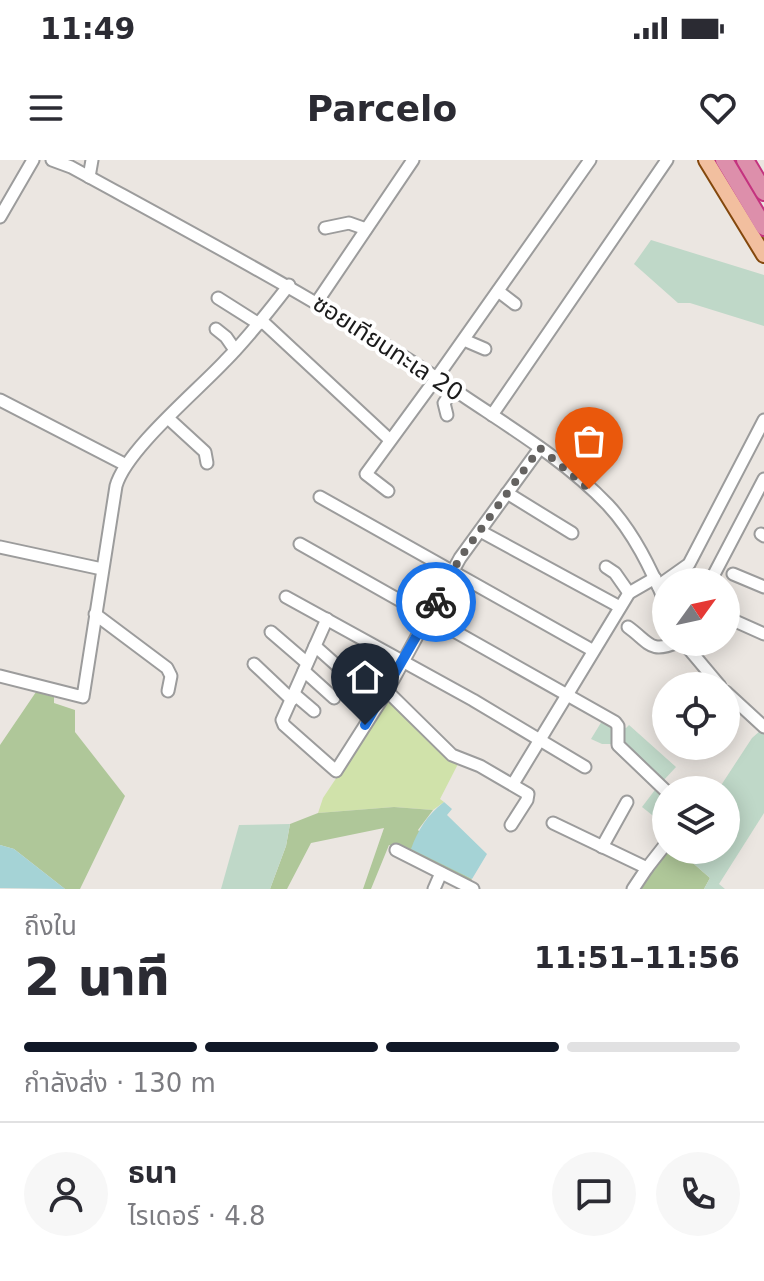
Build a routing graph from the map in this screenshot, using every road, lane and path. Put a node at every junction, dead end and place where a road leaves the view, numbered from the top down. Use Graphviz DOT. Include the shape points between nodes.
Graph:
graph roads {
  1 [pos="33,160"];
  2 [pos="92,160"];
  3 [pos="413,160"];
  4 [pos="590,160"];
  5 [pos="667,160"];
  6 [pos="706,160"];
  7 [pos="724,160"];
  8 [pos="745,160"];
  9 [pos="64,162"];
  10 [pos="89,177"];
  11 [pos="764,192"];
  12 [pos="0,217"];
  13 [pos="764,227"];
  14 [pos="325,228"];
  15 [pos="366,229"];
  16 [pos="764,255"];
  17 [pos="289,285"];
  18 [pos="498,291"];
  19 [pos="218,298"];
  20 [pos="317,302"];
  21 [pos="515,304"];
  22 [pos="260,322"];
  23 [pos="216,329"];
  24 [pos="464,340"];
  25 [pos="485,349"];
  26 [pos="235,350"];
  27 [pos="437,377"];
  28 [pos="454,389"];
  29 [pos="0,400"];
  30 [pos="447,415"];
  31 [pos="492,415"];
  32 [pos="169,419"];
  33 [pos="764,420"];
  34 [pos="390,440"];
  35 [pos="540,448"];
  36 [pos="207,463"];
  37 [pos="126,465"];
  38 [pos="762,484"];
  39 [pos="388,491"];
  40 [pos="507,493"];
  41 [pos="320,497"];
  42 [pos="480,531"];
  43 [pos="572,533"];
  44 [pos="300,544"];
  45 [pos="0,547"];
  46 [pos="606,567"];
  47 [pos="682,568"];
  48 [pos="717,568"];
  49 [pos="102,569"];
  50 [pos="453,570"];
  51 [pos="652,574"];
  52 [pos="740,577"];
  53 [pos="652,584"];
  54 [pos="764,587"];
  55 [pos="629,593"];
  56 [pos="286,597"];
  57 [pos="620,607"];
  58 [pos="95,614"];
  59 [pos="427,617"];
  60 [pos="327,619"];
  61 [pos="740,623"];
  62 [pos="628,627"];
  63 [pos="271,632"];
  64 [pos="764,634"];
  65 [pos="315,646"];
  66 [pos="652,646"];
  67 [pos="592,650"];
  68 [pos="693,656"];
  69 [pos="403,661"];
  70 [pos="254,664"];
  71 [pos="305,667"];
  72 [pos="707,672"];
  73 [pos="0,676"];
  74 [pos="361,687"];
  75 [pos="168,691"];
  76 [pos="387,691"];
  77 [pos="566,695"];
  78 [pos="293,697"];
  79 [pos="334,698"];
  80 [pos="740,705"];
  81 [pos="314,711"];
  82 [pos="764,727"];
  83 [pos="539,740"];
  84 [pos="585,767"];
  85 [pos="652,778"];
  86 [pos="513,784"];
  87 [pos="627,802"];
  88 [pos="553,823"];
  89 [pos="511,825"];
  90 [pos="602,847"];
  91 [pos="396,850"];
  92 [pos="652,862"];
  93 [pos="647,868"];
  94 [pos="441,873"];
  95 [pos="434,889"];
  96 [pos="473,889"];
  97 [pos="633,889"];
  1 -- 12 [label="street"];
  2 -- 10 [label="street"];
  3 -- 15 [label="street"];
  4 -- 18 [label="street"];
  5 -- 31 [label="street"];
  6 -- 16 [label="main road"];
  7 -- 13 [label="highway"];
  8 -- 11 [label="highway"];
  9 -- 10 [label="street, ซอยเทียนทะเล 20"];
  10 -- 17 [label="street, ซอยเทียนทะเล 20"];
  14 -- 15 [label="street" via="349,223"];
  15 -- 20 [label="street"];
  17 -- 20 [label="street, ซอยเทียนทะเล 20"];
  17 -- 22 [label="street"];
  18 -- 21 [label="street"];
  18 -- 24 [label="street"];
  19 -- 22 [label="street"];
  20 -- 27 [label="street, ซอยเทียนทะเล 20"];
  22 -- 26 [label="street"];
  22 -- 34 [label="street"];
  23 -- 26 [label="street"];
  24 -- 25 [label="street"];
  24 -- 27 [label="street"];
  26 -- 32 [label="street"];
  27 -- 28 [label="street, ซอยเทียนทะเล 20"];
  27 -- 34 [label="street"];
  28 -- 30 [label="street" via="444,403"];
  28 -- 31 [label="street, ซอยเทียนทะเล 20"];
  29 -- 37 [label="street"];
  31 -- 35 [label="street, ซอยเทียนทะเล 20"];
  32 -- 36 [label="street" via="205,452"];
  32 -- 37 [label="street"];
  33 -- 47 [label="street" via="689,564"];
  34 -- 39 [label="street" via="366,474"];
  35 -- 40 [label="street"];
  35 -- 51 [label="street, ซอยเทียนทะเล 20" via="607,504"];
  37 -- 49 [label="street" via="116,486"];
  38 -- 48 [label="street"];
  40 -- 42 [label="street"];
  40 -- 43 [label="street"];
  41 -- 50 [label="street"];
  42 -- 50 [label="street"];
  42 -- 57 [label="street"];
  44 -- 59 [label="street"];
  45 -- 49 [label="street"];
  46 -- 55 [label="street"];
  49 -- 58 [label="street"];
  50 -- 59 [label="street"];
  50 -- 67 [label="street"];
  52 -- 54 [label="street"];
  53 -- 55 [label="street"];
  55 -- 57 [label="street"];
  56 -- 60 [label="street"];
  57 -- 67 [label="street"];
  58 -- 73 [label="street" via="83,697"];
  58 -- 75 [label="street" via="167,668"];
  59 -- 69 [label="street"];
  59 -- 77 [label="street"];
  60 -- 65 [label="street"];
  60 -- 69 [label="street"];
  61 -- 64 [label="street"];
  62 -- 66 [label="street"];
  63 -- 71 [label="street"];
  65 -- 71 [label="street"];
  65 -- 74 [label="street"];
  67 -- 77 [label="street"];
  68 -- 72 [label="street"];
  69 -- 76 [label="street"];
  69 -- 83 [label="street"];
  70 -- 78 [label="street"];
  71 -- 78 [label="street"];
  71 -- 79 [label="street"];
  76 -- 78 [label="street" via="336,771 283,722"];
  76 -- 86 [label="street" via="452,755"];
  77 -- 83 [label="street"];
  77 -- 85 [label="street" via="615,722 618,745"];
  78 -- 81 [label="street"];
  80 -- 82 [label="street"];
  83 -- 84 [label="street"];
  83 -- 86 [label="street"];
  86 -- 89 [label="street" via="528,796"];
  87 -- 90 [label="street"];
  88 -- 90 [label="street"];
  90 -- 93 [label="street"];
  91 -- 94 [label="street"];
  92 -- 93 [label="street"];
  93 -- 97 [label="street"];
  94 -- 95 [label="street"];
  94 -- 96 [label="street"];
}
